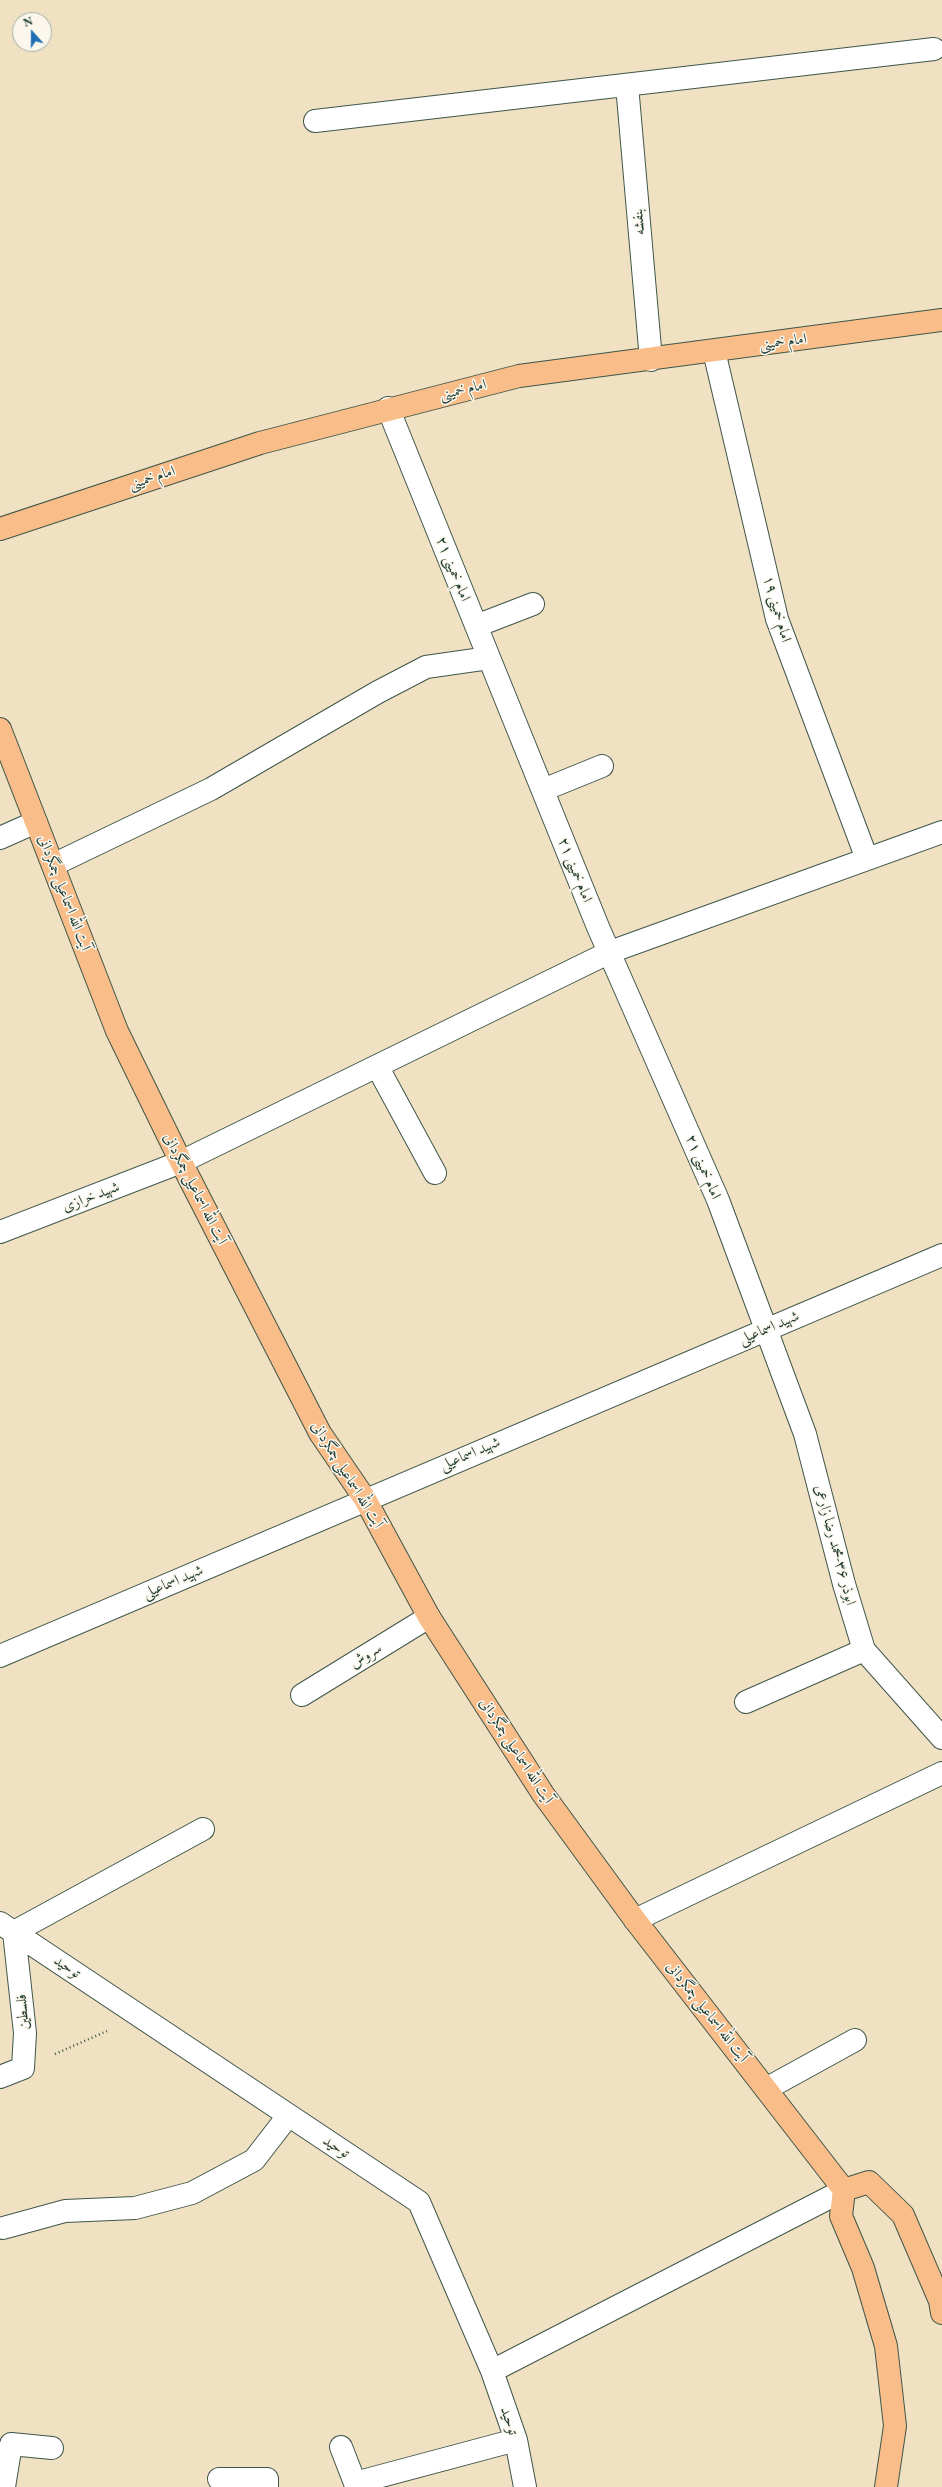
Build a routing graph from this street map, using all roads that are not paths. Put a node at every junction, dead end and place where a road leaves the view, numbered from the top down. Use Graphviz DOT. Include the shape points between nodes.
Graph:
graph roads {
  1 [pos="934,49"];
  2 [pos="627,85"];
  3 [pos="315,121"];
  4 [pos="942,320"];
  5 [pos="714,351"];
  6 [pos="651,360"];
  7 [pos="388,408"];
  8 [pos="0,529"];
  9 [pos="533,604"];
  10 [pos="476,626"];
  11 [pos="489,658"];
  12 [pos="0,729"];
  13 [pos="602,766"];
  14 [pos="543,790"];
  15 [pos="36,822"];
  16 [pos="942,832"];
  17 [pos="0,838"];
  18 [pos="866,859"];
  19 [pos="53,865"];
  20 [pos="610,952"];
  21 [pos="377,1066"];
  22 [pos="181,1162"];
  23 [pos="435,1173"];
  24 [pos="0,1232"];
  25 [pos="942,1255"];
  26 [pos="767,1329"];
  27 [pos="365,1499"];
  28 [pos="429,1617"];
  29 [pos="864,1650"];
  30 [pos="0,1656"];
  31 [pos="302,1695"];
  32 [pos="746,1702"];
  33 [pos="942,1738"];
  34 [pos="942,1773"];
  35 [pos="203,1829"];
  36 [pos="636,1920"];
  37 [pos="7,1927"];
  38 [pos="855,2040"];
  39 [pos="0,2077"];
  40 [pos="766,2089"];
  41 [pos="288,2116"];
  42 [pos="844,2190"];
  43 [pos="3,2228"];
  44 [pos="942,2314"];
  45 [pos="492,2370"];
  46 [pos="516,2440"];
  47 [pos="341,2447"];
  48 [pos="52,2448"];
  49 [pos="219,2478"];
  50 [pos="398,2479"];
  51 [pos="4,2487"];
  52 [pos="267,2487"];
  53 [pos="525,2487"];
  54 [pos="886,2487"];
  1 -- 2 [label="street"];
  2 -- 3 [label="street"];
  2 -- 6 [label="street, بنفشه"];
  4 -- 5 [label="main road, امام خمینی"];
  5 -- 6 [label="main road, امام خمینی"];
  5 -- 18 [label="street, امام خمینی ۱۹" via="777,619"];
  6 -- 7 [label="main road, امام خمینی" via="520,376"];
  7 -- 8 [label="main road, امام خمینی" via="260,443"];
  7 -- 10 [label="street, امام خمینی ۲۱"];
  9 -- 10 [label="street"];
  10 -- 11 [label="street, امام خمینی ۲۱"];
  11 -- 14 [label="street, امام خمینی ۲۱"];
  11 -- 19 [label="street" via="426,667 378,692 211,790"];
  12 -- 15 [label="main road, آیت الله اسماعیلی چمگردانی"];
  13 -- 14 [label="street"];
  14 -- 20 [label="street, امام خمینی ۲۱"];
  15 -- 17 [label="street"];
  15 -- 19 [label="main road, آیت الله اسماعیلی چمگردانی"];
  16 -- 18 [label="street, شهید خرازی"];
  18 -- 20 [label="street, شهید خرازی"];
  19 -- 22 [label="main road, آیت الله اسماعیلی چمگردانی" via="117,1031"];
  20 -- 21 [label="street, شهید خرازی"];
  20 -- 26 [label="street, امام خمینی ۲۱" via="718,1200"];
  21 -- 22 [label="street, شهید خرازی"];
  21 -- 23 [label="street"];
  22 -- 24 [label="street, شهید خرازی"];
  22 -- 27 [label="main road, آیت الله اسماعیلی چمگردانی" via="320,1433"];
  25 -- 26 [label="street, شهید اسماعیلی"];
  26 -- 27 [label="street, شهید اسماعیلی"];
  26 -- 29 [label="street, ابوذر ۳۶-محمد رضا زارعی" via="805,1434"];
  27 -- 28 [label="main road, آیت الله اسماعیلی چمگردانی"];
  27 -- 30 [label="street, شهید اسماعیلی"];
  28 -- 31 [label="street, سروش"];
  28 -- 36 [label="main road, آیت الله اسماعیلی چمگردانی" via="543,1794"];
  29 -- 32 [label="street"];
  29 -- 33 [label="street, ابوذر ۳۶-محمد رضا زارعی"];
  34 -- 36 [label="street"];
  35 -- 37 [label="street"];
  36 -- 40 [label="main road, آیت الله اسماعیلی چمگردانی"];
  37 -- 39 [label="street, فلسطین" via="26,2033 23,2068"];
  37 -- 41 [label="street, توحید"];
  38 -- 40 [label="street"];
  40 -- 42 [label="main road, آیت الله اسماعیلی چمگردانی"];
  41 -- 43 [label="street" via="254,2160 192,2193 135,2208 65,2211"];
  41 -- 45 [label="street, توحید" via="418,2202"];
  42 -- 44 [label="main road" via="869,2182 903,2215 940,2301"];
  42 -- 45 [label="street"];
  42 -- 54 [label="main road" via="841,2216 863,2268 886,2346 895,2426"];
  45 -- 46 [label="street, توحید"];
  46 -- 50 [label="street"];
  46 -- 53 [label="street, توحید"];
  47 -- 50 [label="street" via="355,2483"];
  48 -- 51 [label="street" via="11,2444"];
  49 -- 52 [label="street" via="267,2480"];
}
